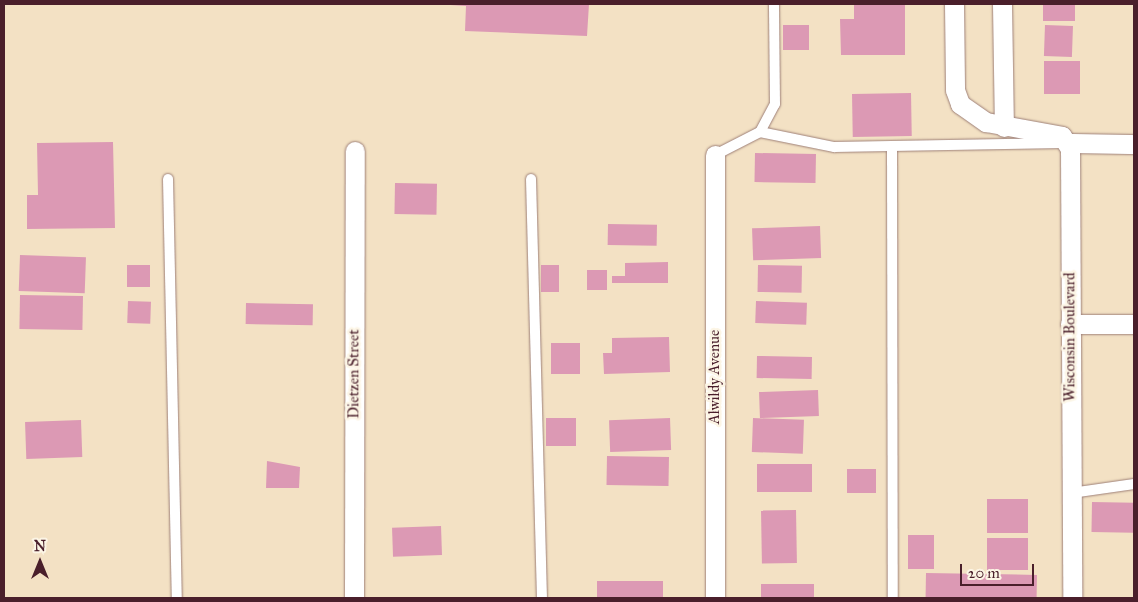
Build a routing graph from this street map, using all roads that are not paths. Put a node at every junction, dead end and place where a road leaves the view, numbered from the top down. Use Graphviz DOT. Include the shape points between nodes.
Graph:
graph roads {
  1 [pos="774,4"];
  2 [pos="954,4"];
  3 [pos="1002,4"];
  4 [pos="1004,127"];
  5 [pos="760,132"];
  6 [pos="1068,143"];
  7 [pos="1134,144"];
  8 [pos="892,146"];
  9 [pos="355,150"];
  10 [pos="715,155"];
  11 [pos="168,179"];
  12 [pos="531,179"];
  13 [pos="1070,324"];
  14 [pos="1134,324"];
  15 [pos="1134,484"];
  16 [pos="1071,492"];
  17 [pos="177,598"];
  18 [pos="354,598"];
  19 [pos="542,598"];
  20 [pos="715,598"];
  21 [pos="893,598"];
  22 [pos="1072,598"];
  1 -- 5 [label="lane" via="775,104"];
  2 -- 4 [label="street" via="955,90 960,104 986,122"];
  3 -- 4 [label="street"];
  4 -- 6 [label="street" via="1062,136"];
  5 -- 8 [label="lane" via="834,147"];
  5 -- 10 [label="lane"];
  6 -- 7 [label="street"];
  6 -- 8 [label="lane"];
  6 -- 13 [label="street, Wisconsin Boulevard"];
  8 -- 21 [label="lane"];
  9 -- 18 [label="street, Dietzen Street"];
  10 -- 20 [label="street, Alwildy Avenue"];
  11 -- 17 [label="lane"];
  12 -- 19 [label="lane"];
  13 -- 14 [label="street"];
  13 -- 16 [label="street, Wisconsin Boulevard"];
  15 -- 16 [label="lane"];
  16 -- 22 [label="street, Wisconsin Boulevard"];
}
